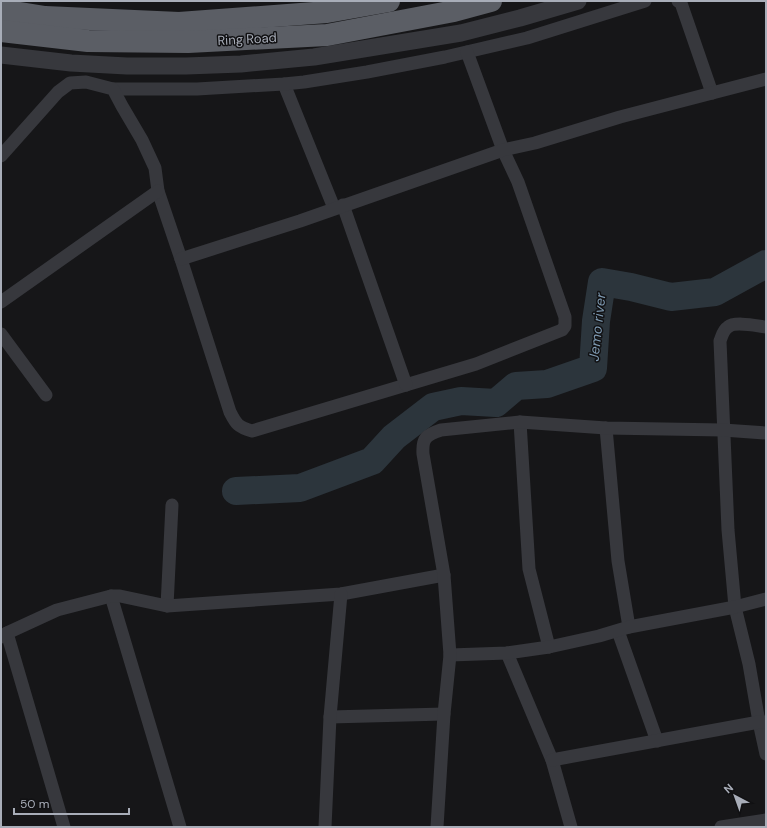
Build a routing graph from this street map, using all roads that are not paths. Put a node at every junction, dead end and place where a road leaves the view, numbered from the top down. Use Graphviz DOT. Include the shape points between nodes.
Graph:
graph roads {
  1 [pos="389,1"];
  2 [pos="491,1"];
  3 [pos="578,1"];
  4 [pos="645,1"];
  5 [pos="678,1"];
  6 [pos="1,10"];
  7 [pos="1,31"];
  8 [pos="468,52"];
  9 [pos="1,55"];
  10 [pos="766,79"];
  11 [pos="284,84"];
  12 [pos="113,89"];
  13 [pos="712,93"];
  14 [pos="503,150"];
  15 [pos="1,156"];
  16 [pos="158,191"];
  17 [pos="338,207"];
  18 [pos="181,259"];
  19 [pos="1,302"];
  20 [pos="766,327"];
  21 [pos="1,334"];
  22 [pos="406,385"];
  23 [pos="46,395"];
  24 [pos="520,422"];
  25 [pos="606,428"];
  26 [pos="723,430"];
  27 [pos="766,433"];
  28 [pos="172,505"];
  29 [pos="444,575"];
  30 [pos="342,594"];
  31 [pos="111,596"];
  32 [pos="766,599"];
  33 [pos="167,606"];
  34 [pos="735,607"];
  35 [pos="624,629"];
  36 [pos="4,635"];
  37 [pos="549,647"];
  38 [pos="507,653"];
  39 [pos="450,655"];
  40 [pos="444,714"];
  41 [pos="330,717"];
  42 [pos="762,722"];
  43 [pos="657,741"];
  44 [pos="766,754"];
  45 [pos="552,760"];
  46 [pos="766,820"];
  47 [pos="64,827"];
  48 [pos="180,827"];
  49 [pos="325,827"];
  50 [pos="437,827"];
  51 [pos="571,827"];
  52 [pos="721,827"];
  1 -- 6 [label="highway, Ring Road" via="327,12 179,23 45,17"];
  2 -- 7 [label="highway, Ring Road" via="454,11 319,35 188,42 119,42"];
  3 -- 9 [label="street" via="461,33 314,56 241,64 127,66"];
  4 -- 8 [label="street" via="527,38"];
  5 -- 13 [label="street"];
  8 -- 11 [label="street" via="367,72"];
  8 -- 14 [label="street"];
  10 -- 13 [label="street"];
  11 -- 12 [label="street" via="197,89"];
  11 -- 17 [label="street"];
  12 -- 15 [label="street" via="86,82 70,83 58,92"];
  12 -- 16 [label="street" via="155,168"];
  13 -- 14 [label="street"];
  14 -- 17 [label="street"];
  14 -- 22 [label="street" via="518,182 566,326 562,330 476,364"];
  16 -- 18 [label="street"];
  16 -- 19 [label="street"];
  17 -- 18 [label="street"];
  17 -- 22 [label="street"];
  18 -- 22 [label="street" via="230,412 242,428 252,430"];
  20 -- 26 [label="street" via="737,324 728,326 722,333 720,341"];
  21 -- 23 [label="street"];
  24 -- 25 [label="street"];
  24 -- 29 [label="street" via="441,430 431,433 424,439 423,454"];
  24 -- 37 [label="street" via="529,569"];
  25 -- 26 [label="street"];
  25 -- 35 [label="street"];
  26 -- 27 [label="street"];
  26 -- 34 [label="street"];
  28 -- 33 [label="street"];
  29 -- 30 [label="street"];
  29 -- 39 [label="street"];
  30 -- 33 [label="street"];
  30 -- 41 [label="street"];
  31 -- 33 [label="street"];
  31 -- 36 [label="street" via="57,610"];
  31 -- 48 [label="street"];
  32 -- 34 [label="street"];
  34 -- 35 [label="street"];
  34 -- 42 [label="street"];
  35 -- 37 [label="street"];
  35 -- 43 [label="street"];
  36 -- 47 [label="street"];
  37 -- 38 [label="street"];
  38 -- 39 [label="street"];
  38 -- 45 [label="street"];
  39 -- 40 [label="street"];
  40 -- 41 [label="street"];
  40 -- 50 [label="street"];
  41 -- 49 [label="street"];
  42 -- 43 [label="street"];
  42 -- 44 [label="street"];
  43 -- 45 [label="street"];
  45 -- 51 [label="street"];
  46 -- 52 [label="street"];
}
